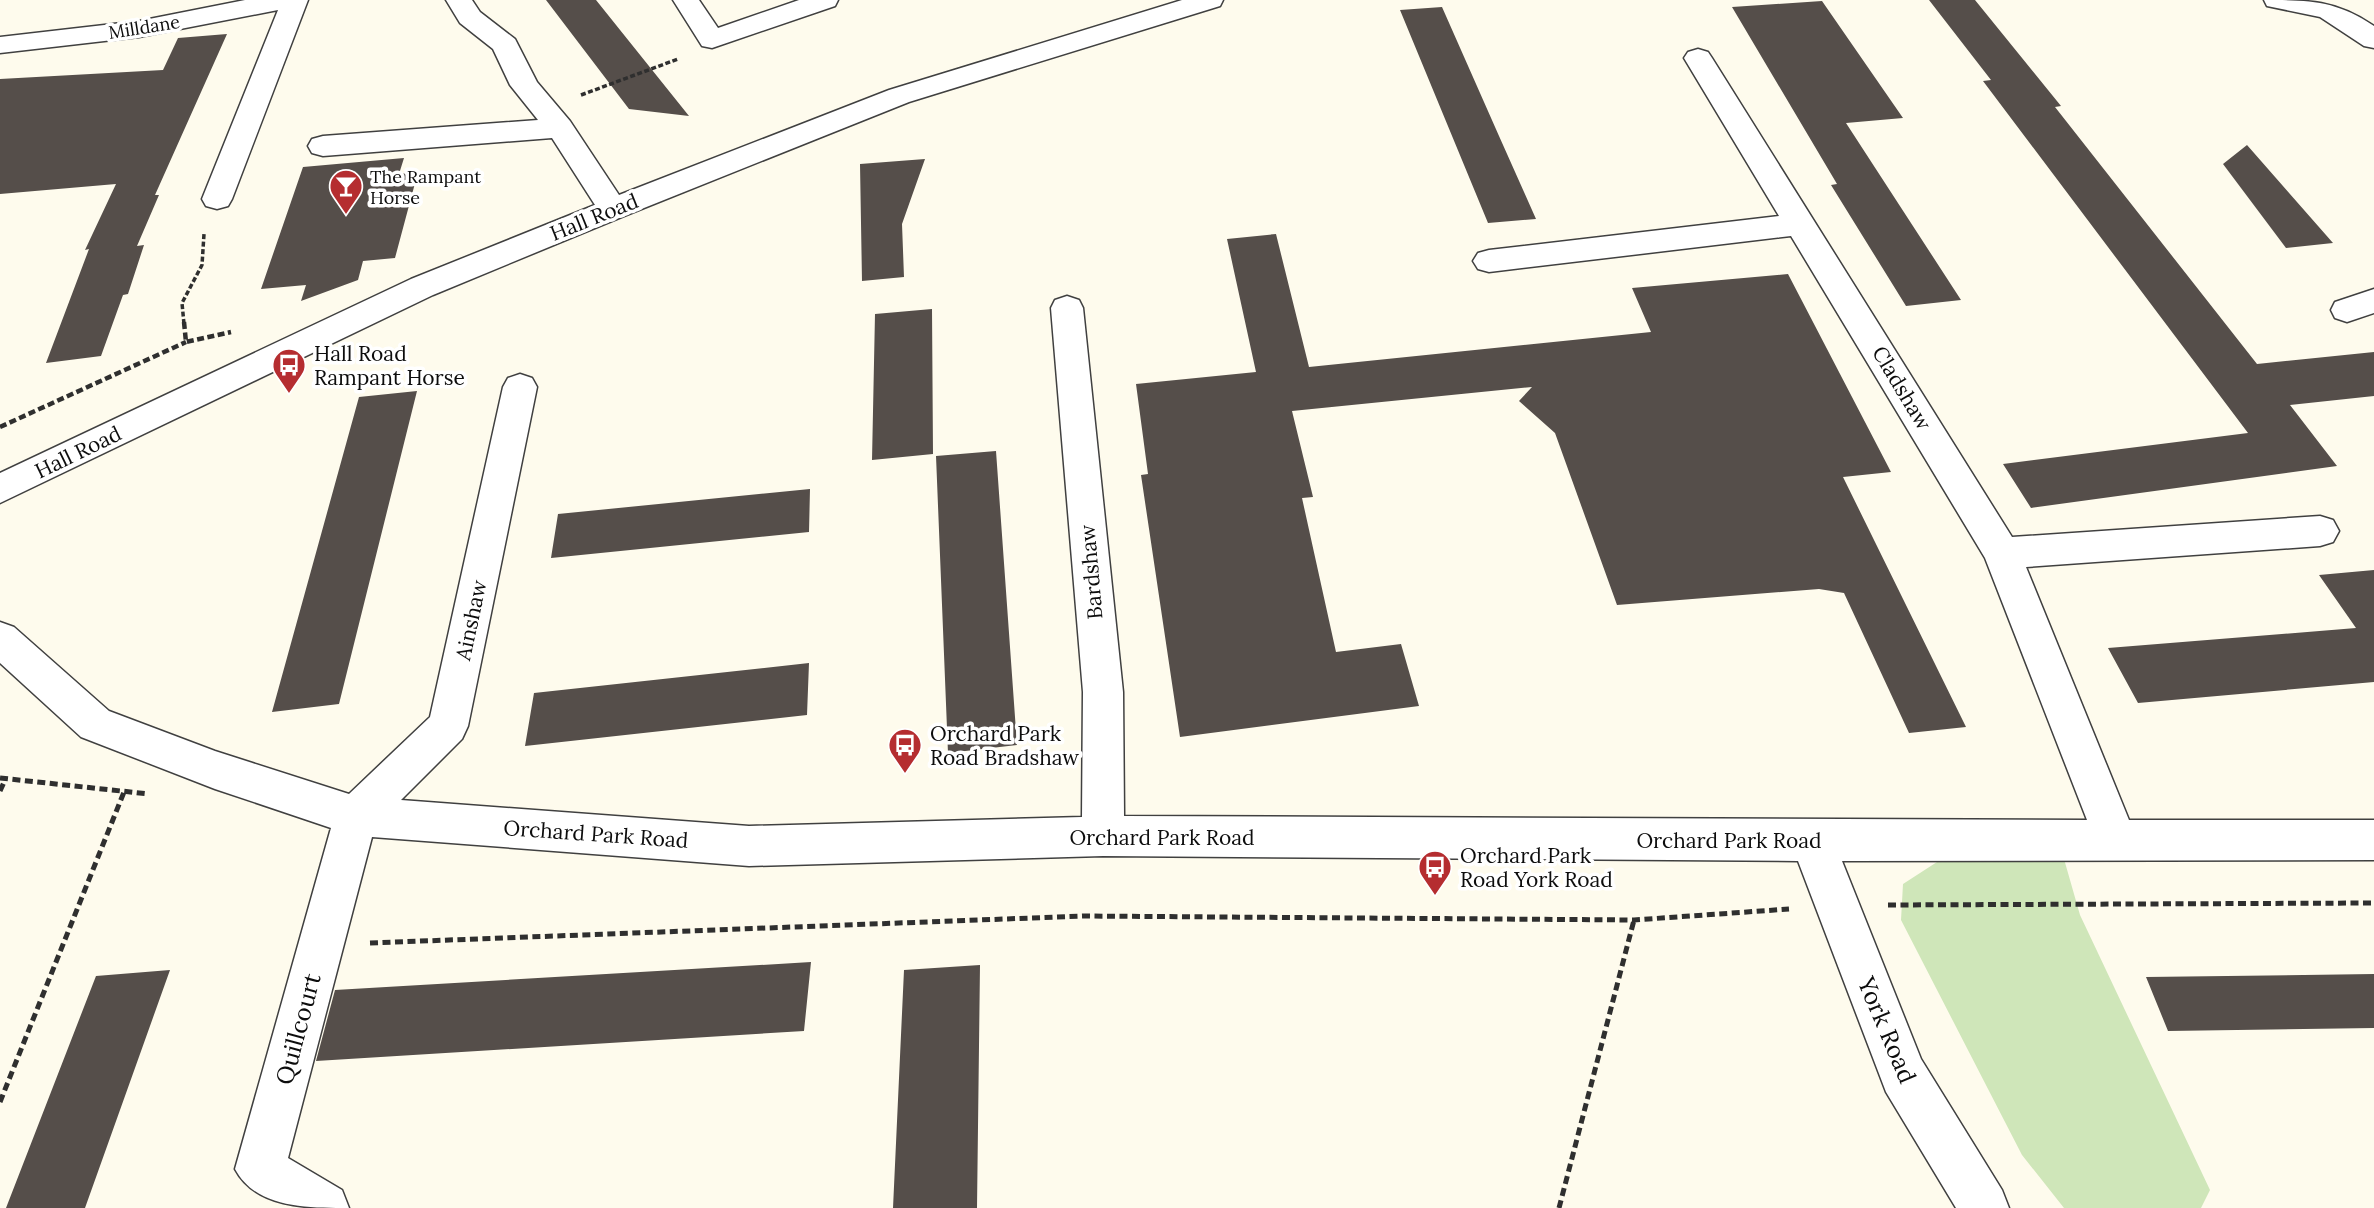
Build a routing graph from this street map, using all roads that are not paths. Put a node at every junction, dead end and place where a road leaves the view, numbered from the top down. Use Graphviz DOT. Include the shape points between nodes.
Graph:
graph roads {
  1 [pos="287,0"];
  2 [pos="295,0"];
  3 [pos="459,0"];
  4 [pos="687,0"];
  5 [pos="825,0"];
  6 [pos="1210,0"];
  7 [pos="2277,0"];
  8 [pos="2374,40"];
  9 [pos="0,45"];
  10 [pos="1698,58"];
  11 [pos="552,118"];
  12 [pos="323,146"];
  13 [pos="217,199"];
  14 [pos="613,209"];
  15 [pos="1802,224"];
  16 [pos="1489,261"];
  17 [pos="1067,308"];
  18 [pos="520,387"];
  19 [pos="0,489"];
  20 [pos="2320,531"];
  21 [pos="2002,552"];
  22 [pos="0,639"];
  23 [pos="356,816"];
  24 [pos="1103,836"];
  25 [pos="2374,840"];
  26 [pos="1812,841"];
  27 [pos="2116,841"];
  28 [pos="324,1208"];
  29 [pos="1984,1208"];
  1 -- 9 [label="street, Milldane" via="139,29"];
  2 -- 13 [label="street"];
  3 -- 11 [label="street" via="470,17 505,45 524,85"];
  4 -- 5 [label="street" via="712,40"];
  6 -- 14 [label="street, Hall Road" via="899,96"];
  7 -- 8 [label="street" via="2313,5 2348,18"];
  10 -- 15 [label="street, Cladshaw"];
  11 -- 12 [label="street"];
  11 -- 14 [label="street"];
  14 -- 19 [label="street, Hall Road" via="422,287"];
  15 -- 16 [label="street"];
  15 -- 21 [label="street, Cladshaw"];
  17 -- 24 [label="street, Bardshaw" via="1103,692"];
  18 -- 23 [label="street, Ainshaw" via="448,726"];
  20 -- 21 [label="street"];
  21 -- 27 [label="street, Cladshaw"];
  22 -- 23 [label="street, Orchard Park Road" via="95,724"];
  23 -- 24 [label="street, Orchard Park Road" via="749,846"];
  23 -- 28 [label="street, Quillcourt" via="260,1169"];
  24 -- 26 [label="street, Orchard Park Road"];
  25 -- 27 [label="street, Orchard Park Road"];
  26 -- 27 [label="street, Orchard Park Road"];
  26 -- 29 [label="street, York Road" via="1903,1075"];
}
